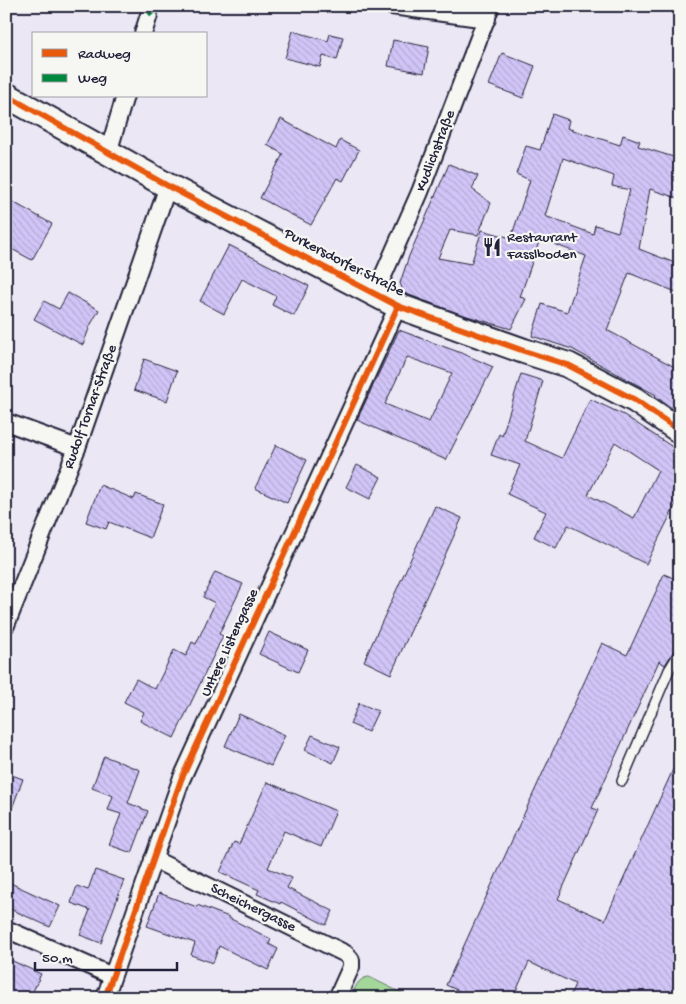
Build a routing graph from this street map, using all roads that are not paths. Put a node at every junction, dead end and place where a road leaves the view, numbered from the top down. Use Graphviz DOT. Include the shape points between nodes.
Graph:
graph roads {
  1 [pos="392,6"];
  2 [pos="489,12"];
  3 [pos="149,15"];
  4 [pos="145,32"];
  5 [pos="6,95"];
  6 [pos="124,98"];
  7 [pos="108,153"];
  8 [pos="168,186"];
  9 [pos="375,294"];
  10 [pos="398,306"];
  11 [pos="6,422"];
  12 [pos="680,431"];
  13 [pos="77,448"];
  14 [pos="6,625"];
  15 [pos="680,652"];
  16 [pos="622,781"];
  17 [pos="153,860"];
  18 [pos="6,929"];
  19 [pos="112,976"];
  20 [pos="105,998"];
  21 [pos="337,998"];
  1 -- 2 [label="street"];
  2 -- 9 [label="street, Kudlichstraße" via="420,192"];
  3 -- 4 [label="street"];
  5 -- 7 [label="main road, Purkersdorfer Straße"];
  6 -- 7 [label="street"];
  7 -- 8 [label="main road, Purkersdorfer Straße"];
  8 -- 9 [label="main road, Purkersdorfer Straße"];
  8 -- 13 [label="street, Rudolf Tornar-Straße"];
  9 -- 10 [label="main road, Purkersdorfer Straße"];
  10 -- 12 [label="main road, Purkersdorfer Straße" via="568,365 635,400"];
  10 -- 17 [label="street, Untere Listengasse" via="185,771"];
  11 -- 13 [label="street"];
  13 -- 14 [label="street, Rudolf Tornar-Straße"];
  15 -- 16 [label="lane" via="669,670"];
  17 -- 19 [label="street, Untere Listengasse"];
  17 -- 21 [label="street, Scheichergasse" via="346,954 351,960 351,968"];
  18 -- 19 [label="street"];
  19 -- 20 [label="street, Untere Listengasse"];
}
